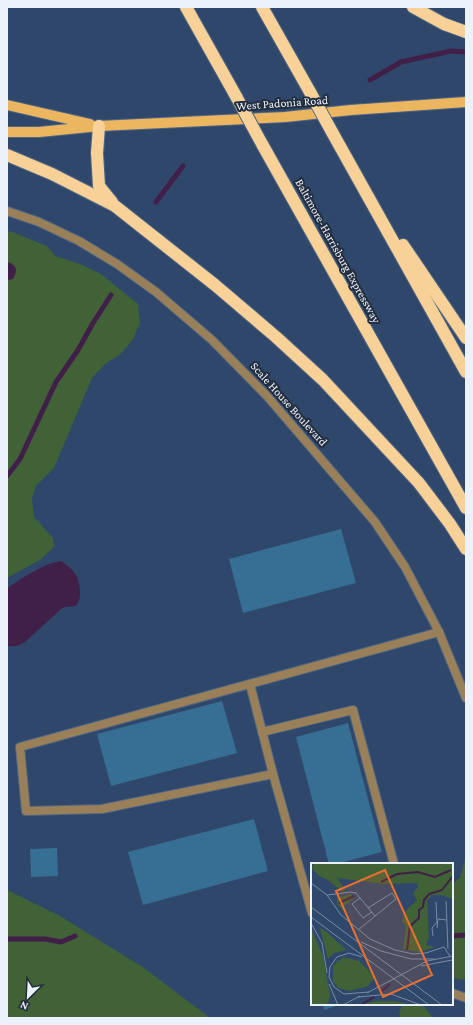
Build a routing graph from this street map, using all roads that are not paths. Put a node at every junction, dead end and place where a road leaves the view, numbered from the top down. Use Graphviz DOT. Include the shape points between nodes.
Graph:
graph roads {
  1 [pos="186,7"];
  2 [pos="262,7"];
  3 [pos="413,7"];
  4 [pos="466,32"];
  5 [pos="466,102"];
  6 [pos="7,105"];
  7 [pos="100,126"];
  8 [pos="7,132"];
  9 [pos="7,155"];
  10 [pos="356,175"];
  11 [pos="115,206"];
  12 [pos="7,211"];
  13 [pos="466,338"];
  14 [pos="466,372"];
  15 [pos="466,508"];
  16 [pos="466,549"];
  17 [pos="440,632"];
  18 [pos="250,684"];
  19 [pos="466,698"];
  20 [pos="262,732"];
  21 [pos="273,774"];
  22 [pos="394,863"];
  23 [pos="309,889"];
  24 [pos="311,905"];
  25 [pos="453,993"];
  26 [pos="466,998"];
  1 -- 15 [label="highway, Baltimore-Harrisburg Expressway, bridge"];
  2 -- 10 [label="highway, bridge"];
  3 -- 4 [label="highway" via="444,24"];
  5 -- 7 [label="main road, West Padonia Road" via="285,116"];
  6 -- 7 [label="main road, West Padonia Road"];
  7 -- 8 [label="main road, West Padonia Road" via="40,132"];
  7 -- 11 [label="highway" via="97,153 99,186"];
  9 -- 11 [label="highway" via="52,174"];
  10 -- 13 [label="highway"];
  10 -- 14 [label="highway"];
  11 -- 16 [label="highway" via="215,285 323,380 419,482"];
  12 -- 17 [label="lane, Scale House Boulevard" via="80,241 117,264 156,292 212,340 267,396 375,522 405,567"];
  17 -- 18 [label="lane"];
  17 -- 19 [label="lane, Scale House Boulevard"];
  18 -- 20 [label="lane"];
  18 -- 21 [label="lane" via="20,747 26,811 102,809"];
  20 -- 21 [label="lane"];
  20 -- 22 [label="lane" via="353,710"];
  21 -- 23 [label="lane"];
  23 -- 24 [label="lane"];
  25 -- 26 [label="lane"];
}
